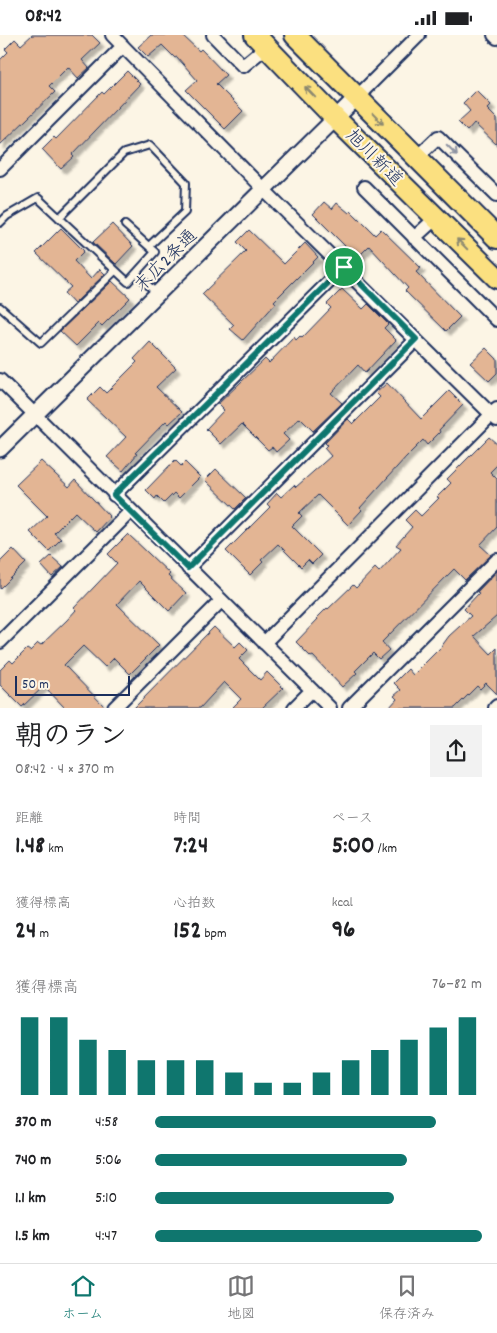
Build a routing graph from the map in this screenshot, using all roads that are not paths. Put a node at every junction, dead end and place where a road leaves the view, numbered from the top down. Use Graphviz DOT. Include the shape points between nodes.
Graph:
graph roads {
  1 [pos="112,35"];
  2 [pos="212,35"];
  3 [pos="295,35"];
  4 [pos="418,35"];
  5 [pos="494,35"];
  6 [pos="497,38"];
  7 [pos="260,41"];
  8 [pos="123,46"];
  9 [pos="356,98"];
  10 [pos="335,118"];
  11 [pos="417,157"];
  12 [pos="0,169"];
  13 [pos="364,187"];
  14 [pos="263,189"];
  15 [pos="497,195"];
  16 [pos="58,218"];
  17 [pos="436,218"];
  18 [pos="0,223"];
  19 [pos="125,225"];
  20 [pos="497,237"];
  21 [pos="414,238"];
  22 [pos="149,246"];
  23 [pos="344,267"];
  24 [pos="116,271"];
  25 [pos="136,273"];
  26 [pos="497,278"];
  27 [pos="157,294"];
  28 [pos="0,307"];
  29 [pos="497,320"];
  30 [pos="416,339"];
  31 [pos="0,380"];
  32 [pos="495,414"];
  33 [pos="34,415"];
  34 [pos="0,449"];
  35 [pos="114,495"];
  36 [pos="131,511"];
  37 [pos="497,560"];
  38 [pos="188,568"];
  39 [pos="221,601"];
  40 [pos="0,642"];
  41 [pos="264,643"];
  42 [pos="312,690"];
  43 [pos="114,708"];
  44 [pos="294,708"];
  45 [pos="330,708"];
  46 [pos="349,708"];
  1 -- 8 [label="street"];
  2 -- 7 [label="street" via="243,66"];
  3 -- 9 [label="highway, 旭川新道"];
  4 -- 9 [label="street"];
  5 -- 6 [label="street"];
  10 -- 7 [label="highway, 旭川新道, one-way"];
  8 -- 12 [label="street"];
  8 -- 14 [label="street"];
  9 -- 10 [label="street, 末広2条通"];
  9 -- 11 [label="highway, 旭川新道, one-way"];
  10 -- 14 [label="street, 末広2条通"];
  10 -- 17 [label="highway, 旭川新道"];
  11 -- 15 [label="street, one-way" via="438,137"];
  11 -- 20 [label="highway, 旭川新道"];
  13 -- 21 [label="street"];
  14 -- 23 [label="street"];
  14 -- 27 [label="street, 末広2条通"];
  16 -- 18 [label="lane" via="38,198"];
  16 -- 22 [label="lane" via="124,153 150,145 186,183 185,212"];
  16 -- 24 [label="lane"];
  17 -- 21 [label="street"];
  26 -- 17 [label="highway, 旭川新道, one-way"];
  19 -- 22 [label="lane"];
  21 -- 29 [label="street"];
  22 -- 25 [label="lane" via="155,252"];
  23 -- 30 [label="street"];
  23 -- 35 [label="street"];
  24 -- 25 [label="lane" via="128,282"];
  24 -- 28 [label="lane" via="41,343"];
  25 -- 27 [label="lane"];
  27 -- 33 [label="street, 末広2条通"];
  30 -- 32 [label="street"];
  30 -- 38 [label="street"];
  31 -- 33 [label="street"];
  32 -- 41 [label="street"];
  33 -- 34 [label="street, 末広2条通"];
  33 -- 35 [label="street"];
  35 -- 36 [label="street"];
  36 -- 38 [label="street"];
  36 -- 40 [label="street"];
  37 -- 46 [label="street"];
  38 -- 39 [label="street"];
  39 -- 41 [label="street"];
  39 -- 43 [label="street"];
  41 -- 42 [label="street"];
  42 -- 44 [label="street"];
  42 -- 45 [label="street"];
}
